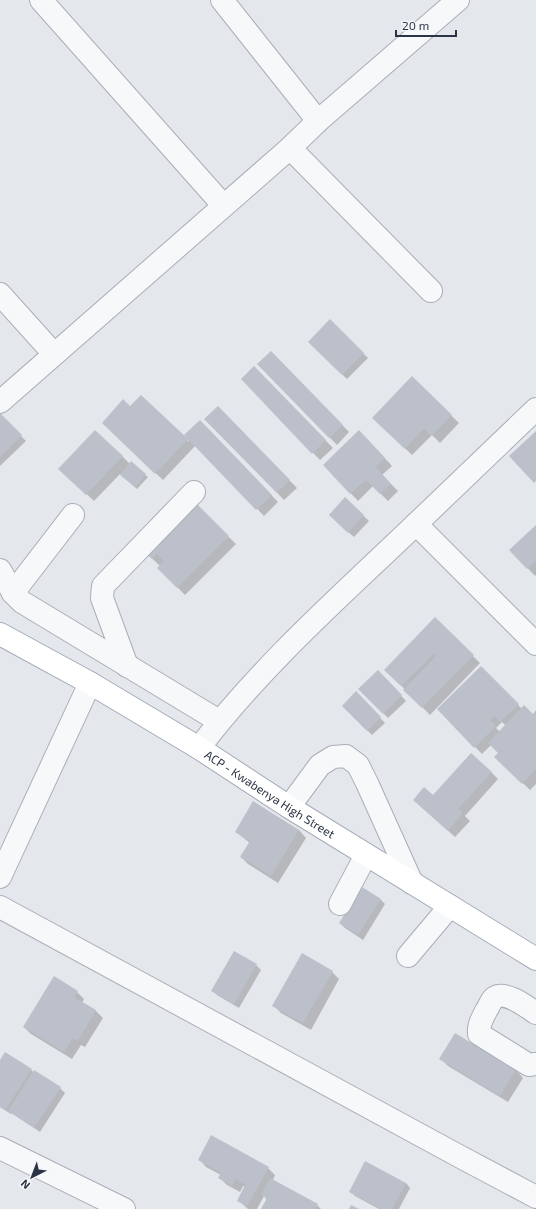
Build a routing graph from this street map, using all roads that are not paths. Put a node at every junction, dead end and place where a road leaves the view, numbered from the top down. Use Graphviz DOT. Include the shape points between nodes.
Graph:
graph roads {
  1 [pos="41,0"];
  2 [pos="222,0"];
  3 [pos="458,0"];
  4 [pos="318,121"];
  5 [pos="290,148"];
  6 [pos="223,205"];
  7 [pos="431,291"];
  8 [pos="0,294"];
  9 [pos="54,354"];
  10 [pos="0,402"];
  11 [pos="536,409"];
  12 [pos="194,492"];
  13 [pos="73,515"];
  14 [pos="416,524"];
  15 [pos="0,570"];
  16 [pos="13,593"];
  17 [pos="2,638"];
  18 [pos="536,644"];
  19 [pos="127,666"];
  20 [pos="90,683"];
  21 [pos="219,721"];
  22 [pos="199,748"];
  23 [pos="289,807"];
  24 [pos="366,855"];
  25 [pos="0,877"];
  26 [pos="412,883"];
  27 [pos="340,904"];
  28 [pos="450,906"];
  29 [pos="0,907"];
  30 [pos="408,956"];
  31 [pos="536,959"];
  32 [pos="536,1013"];
  33 [pos="536,1064"];
  34 [pos="0,1148"];
  35 [pos="536,1196"];
  36 [pos="536,1202"];
  37 [pos="124,1209"];
  38 [pos="532,1209"];
  1 -- 6 [label="street"];
  2 -- 4 [label="street"];
  3 -- 4 [label="street"];
  4 -- 5 [label="street"];
  5 -- 6 [label="street"];
  5 -- 7 [label="street"];
  6 -- 9 [label="street"];
  8 -- 9 [label="street"];
  9 -- 10 [label="street"];
  11 -- 14 [label="street"];
  12 -- 19 [label="street" via="102,586 102,598"];
  13 -- 16 [label="street"];
  14 -- 18 [label="street"];
  14 -- 21 [label="street" via="286,648"];
  15 -- 16 [label="street"];
  16 -- 19 [label="street" via="22,602"];
  17 -- 20 [label="main road, ACP - Kwabenya High Street"];
  19 -- 21 [label="street"];
  20 -- 22 [label="main road, ACP - Kwabenya High Street"];
  20 -- 25 [label="street"];
  21 -- 22 [label="street"];
  22 -- 23 [label="main road, ACP - Kwabenya High Street"];
  23 -- 24 [label="main road, ACP - Kwabenya High Street"];
  23 -- 26 [label="street" via="320,766 332,757 346,756 361,771"];
  24 -- 26 [label="main road, ACP - Kwabenya High Street"];
  24 -- 27 [label="street"];
  26 -- 28 [label="main road, ACP - Kwabenya High Street"];
  28 -- 30 [label="street"];
  28 -- 31 [label="main road, ACP - Kwabenya High Street"];
  29 -- 35 [label="street"];
  32 -- 33 [label="street" via="509,997 500,995 493,998 478,1028 479,1034 529,1064"];
  34 -- 37 [label="street"];
  36 -- 38 [label="street"];
}
